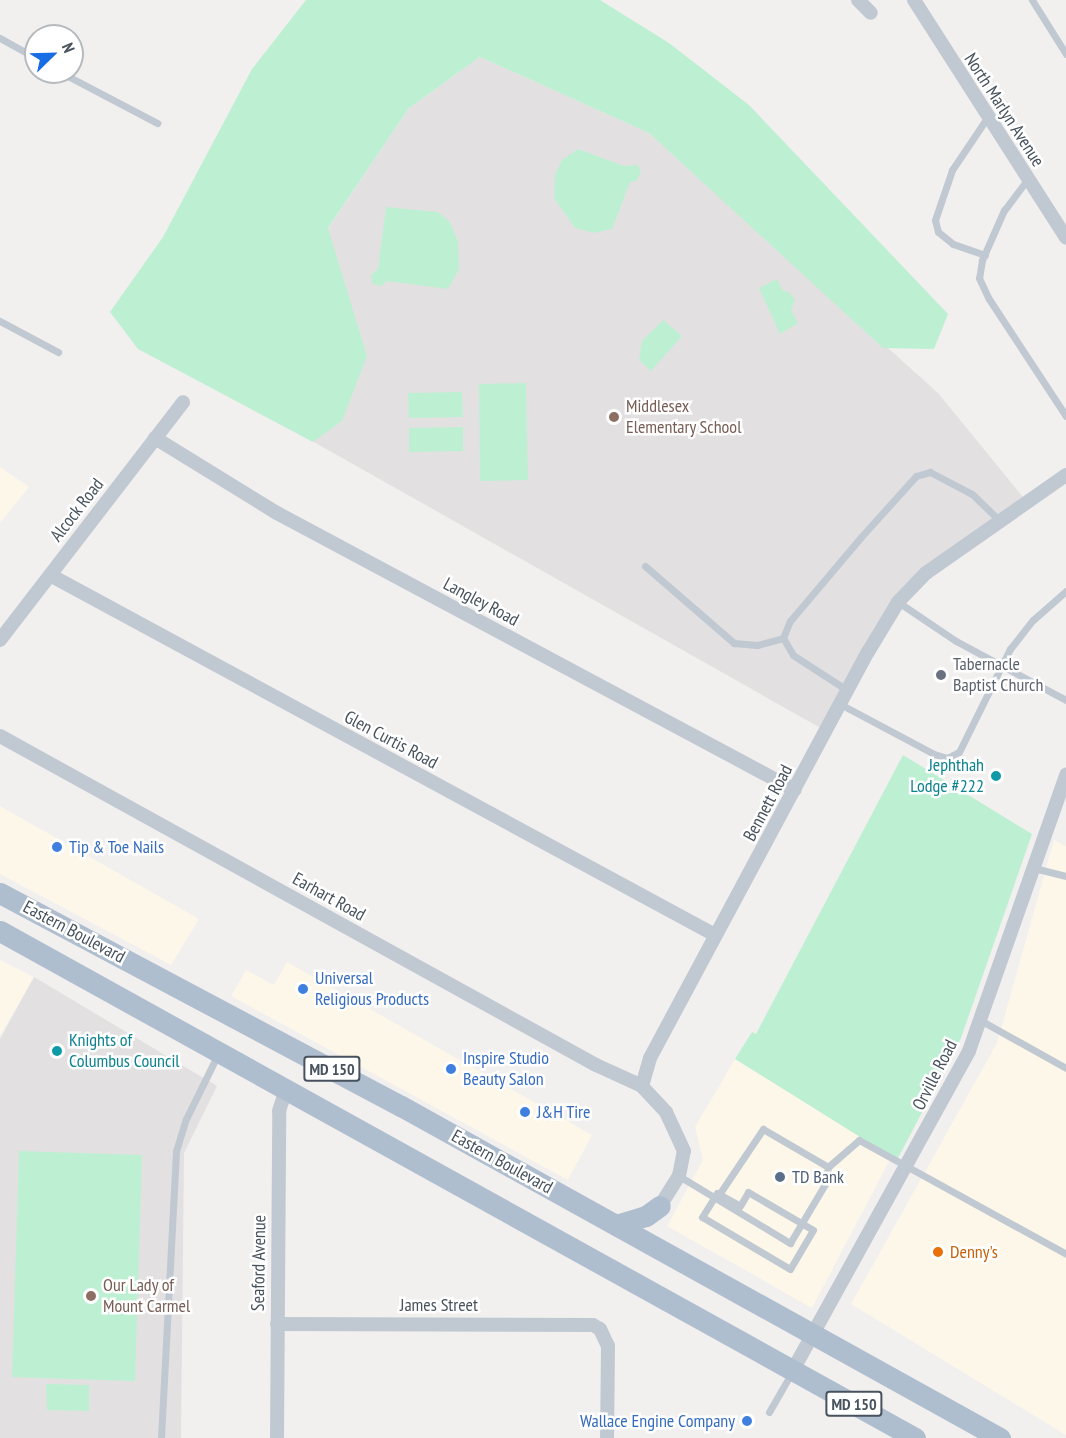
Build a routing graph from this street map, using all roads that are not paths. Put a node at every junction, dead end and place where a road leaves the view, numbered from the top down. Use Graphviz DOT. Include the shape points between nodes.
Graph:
graph roads {
  1 [pos="858,0"];
  2 [pos="914,0"];
  3 [pos="1032,0"];
  4 [pos="871,13"];
  5 [pos="0,38"];
  6 [pos="24,51"];
  7 [pos="1066,54"];
  8 [pos="83,84"];
  9 [pos="987,118"];
  10 [pos="157,123"];
  11 [pos="1027,180"];
  12 [pos="1066,238"];
  13 [pos="985,255"];
  14 [pos="0,321"];
  15 [pos="58,352"];
  16 [pos="183,402"];
  17 [pos="1066,416"];
  18 [pos="155,438"];
  19 [pos="1066,475"];
  20 [pos="1000,521"];
  21 [pos="645,566"];
  22 [pos="50,574"];
  23 [pos="1066,591"];
  24 [pos="898,602"];
  25 [pos="783,638"];
  26 [pos="0,640"];
  27 [pos="1003,664"];
  28 [pos="847,691"];
  29 [pos="1066,700"];
  30 [pos="840,704"];
  31 [pos="0,736"];
  32 [pos="1066,776"];
  33 [pos="795,790"];
  34 [pos="1034,868"];
  35 [pos="1066,876"];
  36 [pos="0,893"];
  37 [pos="0,931"];
  38 [pos="715,935"];
  39 [pos="980,1020"];
  40 [pos="218,1052"];
  41 [pos="1066,1068"];
  42 [pos="642,1086"];
  43 [pos="286,1089"];
  44 [pos="828,1167"];
  45 [pos="907,1167"];
  46 [pos="679,1176"];
  47 [pos="716,1198"];
  48 [pos="660,1206"];
  49 [pos="802,1223"];
  50 [pos="616,1226"];
  51 [pos="661,1250"];
  52 [pos="1066,1254"];
  53 [pos="277,1324"];
  54 [pos="814,1335"];
  55 [pos="793,1370"];
  56 [pos="769,1412"];
  57 [pos="161,1438"];
  58 [pos="277,1438"];
  59 [pos="607,1438"];
  60 [pos="915,1438"];
  61 [pos="1000,1438"];
  1 -- 4 [label="street"];
  2 -- 9 [label="street, North Marlyn Avenue"];
  3 -- 7 [label="lane"];
  5 -- 6 [label="lane"];
  8 -- 10 [label="lane"];
  9 -- 11 [label="street, North Marlyn Avenue"];
  9 -- 13 [label="lane" via="952,170 935,220 938,232 954,244"];
  11 -- 12 [label="street, North Marlyn Avenue"];
  11 -- 13 [label="lane" via="1004,210"];
  13 -- 17 [label="lane" via="980,269 982,286"];
  14 -- 15 [label="lane"];
  16 -- 18 [label="street, Alcock Road"];
  18 -- 22 [label="street, Alcock Road"];
  18 -- 33 [label="street, Langley Road" via="277,513"];
  19 -- 20 [label="street, Bennett Road"];
  20 -- 24 [label="street, Bennett Road" via="926,573"];
  20 -- 25 [label="lane" via="972,494 935,473 916,476 817,588 790,621"];
  21 -- 25 [label="lane" via="720,634 734,642 757,645"];
  22 -- 26 [label="street, Alcock Road"];
  22 -- 38 [label="street, Glen Curtis Road"];
  23 -- 27 [label="lane" via="1033,620"];
  24 -- 27 [label="lane" via="956,641"];
  24 -- 28 [label="street, Bennett Road"];
  25 -- 28 [label="lane" via="793,655"];
  27 -- 29 [label="lane"];
  27 -- 30 [label="lane" via="959,752 947,758"];
  28 -- 30 [label="street, Bennett Road"];
  30 -- 33 [label="street, Bennett Road"];
  31 -- 42 [label="street, Earhart Road" via="596,1065"];
  32 -- 34 [label="street, Orville Road"];
  33 -- 38 [label="street, Bennett Road"];
  34 -- 35 [label="lane"];
  34 -- 39 [label="street, Orville Road"];
  36 -- 50 [label="main road, Eastern Boulevard / MD 150"];
  37 -- 40 [label="main road, Eastern Boulevard / MD 150"];
  38 -- 42 [label="street, Bennett Road" via="657,1041"];
  39 -- 41 [label="lane"];
  39 -- 45 [label="street, Orville Road" via="969,1051"];
  40 -- 43 [label="main road, Eastern Boulevard / MD 150"];
  40 -- 57 [label="lane" via="186,1119 176,1151"];
  42 -- 46 [label="street" via="666,1112 684,1150"];
  43 -- 53 [label="street, Seaford Avenue" via="279,1111"];
  43 -- 55 [label="main road, Eastern Boulevard / MD 150"];
  44 -- 45 [label="lane" via="859,1140"];
  44 -- 47 [label="lane" via="763,1129"];
  44 -- 49 [label="lane" via="825,1184"];
  45 -- 52 [label="lane"];
  45 -- 54 [label="street, Orville Road"];
  46 -- 47 [label="lane"];
  46 -- 48 [label="street"];
  47 -- 49 [label="lane" via="790,1243"];
  48 -- 50 [label="main road" via="646,1216"];
  48 -- 51 [label="main road" via="653,1233"];
  49 -- 49 [label="lane" via="748,1192 740,1206 717,1192 702,1217 790,1269 813,1230"];
  50 -- 51 [label="main road, Eastern Boulevard / MD 150"];
  51 -- 54 [label="main road, Eastern Boulevard / MD 150"];
  53 -- 58 [label="street, Seaford Avenue"];
  53 -- 59 [label="street, James Street" via="571,1322 600,1329 608,1346"];
  54 -- 55 [label="street, Orville Road"];
  54 -- 61 [label="main road, Eastern Boulevard / MD 150"];
  55 -- 56 [label="lane"];
  55 -- 60 [label="main road, Eastern Boulevard / MD 150"];
}
